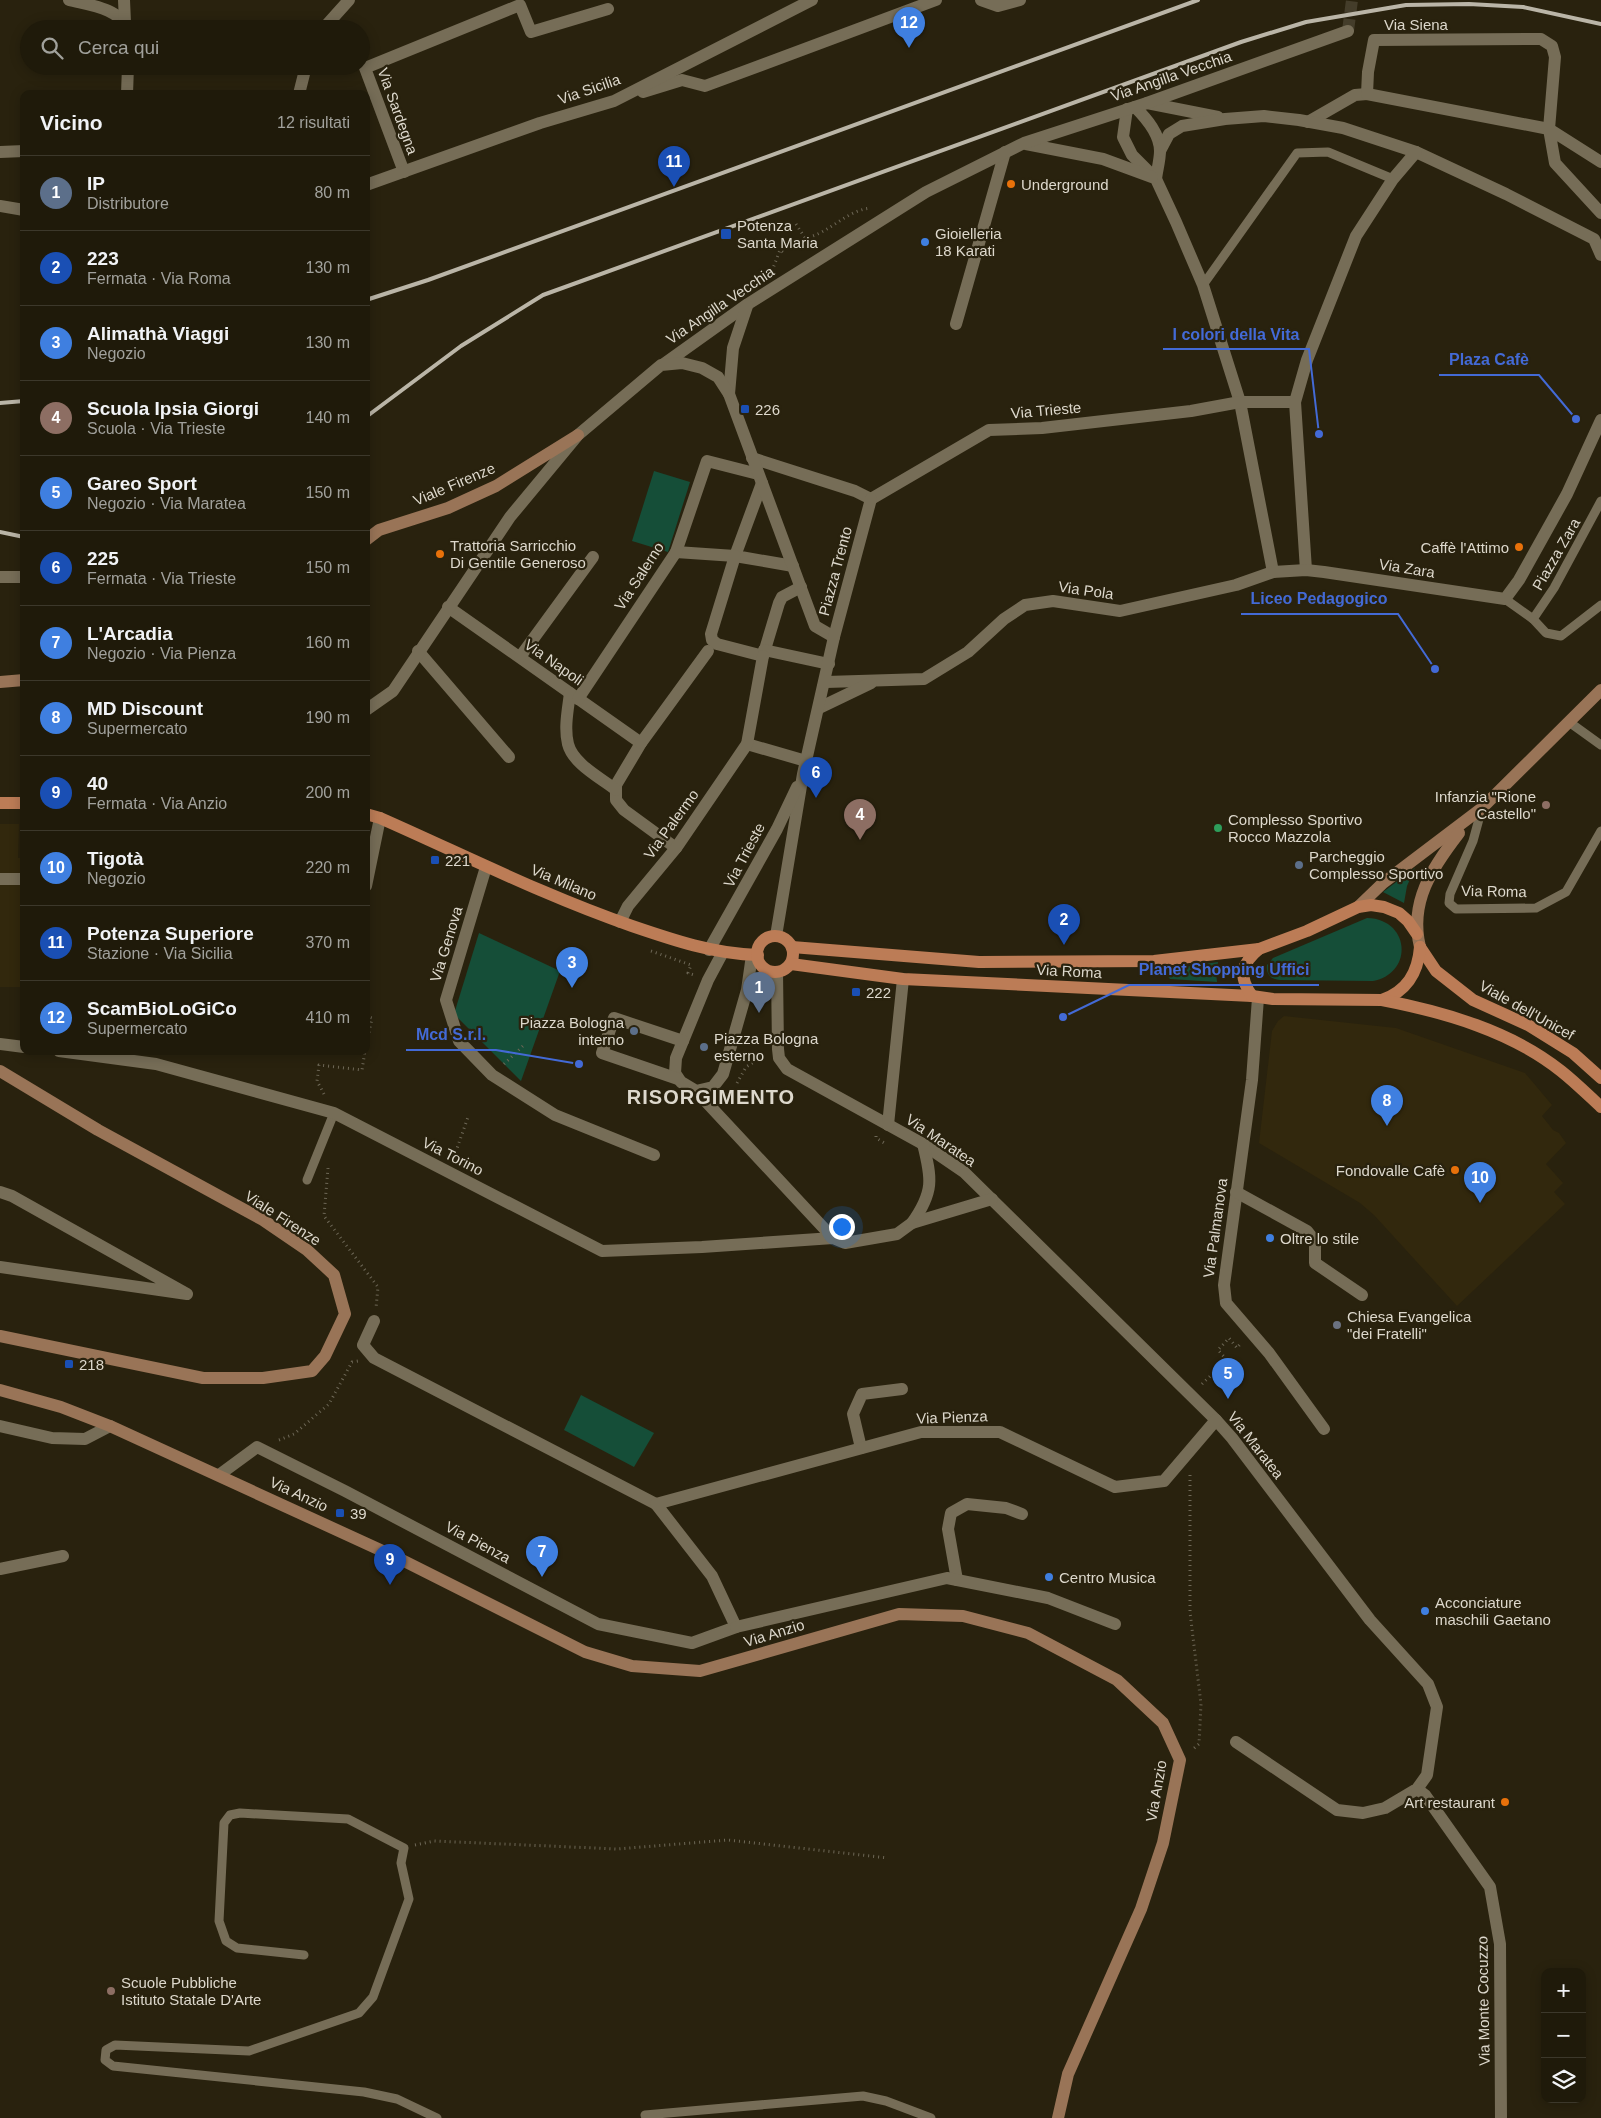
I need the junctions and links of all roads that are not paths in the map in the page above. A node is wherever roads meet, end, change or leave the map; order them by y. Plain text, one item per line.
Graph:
1 (70, 0) edge
2 (124, 0) edge
3 (349, 0) edge
4 (812, 0) edge
5 (936, 0) edge
6 (981, 0) edge
7 (1020, 0) edge
8 (608, 9) dead end
9 (120, 20) edge
10 (126, 20) edge
11 (331, 20) edge
12 (1348, 31) dead end
13 (370, 66) edge
14 (128, 75) edge
15 (304, 75) edge
16 (368, 75) edge
17 (127, 90) edge
18 (300, 90) edge
19 (1367, 94) junction
20 (614, 101) junction
21 (1137, 106) junction
22 (1225, 119) junction
23 (1308, 122) junction
24 (1549, 129) junction
25 (1024, 144) junction
26 (20, 151) edge
27 (1160, 151) junction
28 (0, 152) edge
29 (1005, 152) junction
30 (1416, 152) junction
31 (1601, 162) edge
32 (404, 172) junction
33 (1156, 179) junction
34 (1393, 179) junction
35 (370, 184) edge
36 (0, 206) edge
37 (20, 209) edge
38 (1601, 213) edge
39 (1601, 255) edge
40 (1203, 285) junction
41 (748, 304) junction
42 (956, 324) dead end
43 (662, 365) junction
44 (729, 394) junction
45 (1240, 402) junction
46 (1295, 402) junction
47 (1601, 419) edge
48 (578, 435) junction
49 (752, 458) junction
50 (760, 478) junction
51 (871, 499) junction
52 (1601, 501) edge
53 (373, 531) edge
54 (676, 552) junction
55 (735, 556) junction
56 (593, 557) dead end
57 (793, 566) junction
58 (1306, 570) junction
59 (1273, 572) junction
60 (0, 577) edge
61 (20, 577) edge
62 (801, 587) junction
63 (1505, 599) junction
64 (1601, 605) edge
65 (448, 607) junction
66 (1533, 619) junction
67 (834, 637) junction
68 (418, 651) junction
69 (708, 651) dead end
70 (763, 653) junction
71 (520, 657) junction
72 (828, 664) junction
73 (20, 680) edge
74 (876, 681) junction
75 (0, 682) edge
76 (826, 682) junction
77 (1601, 690) edge
78 (574, 696) junction
79 (370, 707) edge
80 (819, 708) junction
81 (1569, 722) junction
82 (641, 743) junction
83 (747, 744) junction
84 (1601, 745) edge
85 (509, 757) dead end
86 (806, 761) junction
87 (803, 774) junction
88 (616, 790) junction
89 (0, 803) edge
90 (20, 803) edge
91 (1482, 808) junction
92 (370, 815) edge
93 (380, 818) junction
94 (1468, 821) junction
95 (1601, 831) edge
96 (676, 848) junction
97 (370, 866) edge
98 (486, 867) junction
99 (0, 879) edge
100 (20, 879) edge
101 (1358, 906) junction
102 (620, 922) junction
103 (1417, 934) junction
104 (776, 936) junction
105 (792, 947) junction
106 (1420, 947) junction
107 (1259, 949) junction
108 (709, 950) junction
109 (723, 952) junction
110 (755, 955) junction
111 (791, 964) junction
112 (777, 972) junction
113 (903, 980) junction
114 (1255, 997) junction
115 (1382, 1000) junction
116 (683, 1041) junction
117 (0, 1044) edge
118 (20, 1046) edge
119 (89, 1055) edge
120 (0, 1071) edge
121 (1601, 1078) edge
122 (678, 1079) junction
123 (696, 1091) junction
124 (1601, 1107) edge
125 (334, 1113) junction
126 (885, 1123) junction
127 (922, 1144) junction
128 (654, 1155) dead end
129 (308, 1180) dead end
130 (0, 1192) edge
131 (1236, 1192) junction
132 (992, 1199) junction
133 (912, 1223) junction
134 (833, 1238) junction
135 (0, 1267) edge
136 (1362, 1295) dead end
137 (374, 1321) road end
138 (0, 1336) edge
139 (902, 1389) dead end
140 (0, 1390) edge
141 (1216, 1420) junction
142 (0, 1426) edge
143 (110, 1426) junction
144 (1324, 1429) dead end
145 (862, 1448) junction
146 (219, 1475) junction
147 (656, 1504) junction
148 (1022, 1514) dead end
149 (63, 1556) dead end
150 (0, 1569) edge
151 (957, 1580) junction
152 (1115, 1624) dead end
153 (736, 1627) junction
154 (1236, 1742) dead end
155 (1417, 1789) junction
156 (304, 1954) dead end
157 (437, 2118) edge
158 (646, 2118) edge
159 (931, 2118) edge
160 (1058, 2118) edge
161 (1501, 2118) edge

1 - 9 street
2 - 10 street
3 - 11 street
4 - 20 street, Via Sicilia
5 - 20 street
6 - 7 street
8 - 13 street, Via Sardegna
12 - 21 street, Via Angilla Vecchia
14 - 17 street
15 - 18 street
16 - 32 street, Via Sardegna
19 - 23 street
19 - 24 street
19 - 24 street, Via Siena
20 - 32 street, Via Sicilia
21 - 22 street
21 - 25 street, Via Angilla Vecchia
21 - 27 street
21 - 33 street
22 - 23 street
22 - 27 street
23 - 30 street
24 - 31 street
24 - 38 street
25 - 29 street, Via Angilla Vecchia
25 - 33 street
26 - 28 street
27 - 33 street
29 - 41 street, Via Angilla Vecchia
29 - 42 street
30 - 34 street
30 - 39 street
32 - 35 street, Via Sicilia
33 - 40 street
34 - 40 lane
34 - 46 street
36 - 37 street
40 - 45 street
41 - 43 street, Via Angilla Vecchia
41 - 44 street
43 - 44 street
43 - 48 street, Via Angilla Vecchia
44 - 49 street
45 - 46 street, Via Trieste
45 - 51 street, Via Trieste
45 - 59 street
46 - 58 street
47 - 63 street
48 - 53 street, Viale Firenze
48 - 65 street, Via Angilla Vecchia
49 - 50 street, Piazza Trento
49 - 51 street
50 - 54 street, Via Salerno
50 - 55 street
50 - 57 street, Piazza Trento
51 - 67 street, Piazza Trento
52 - 66 lane, Piazza Zara
54 - 55 street
54 - 78 street, Via Salerno
55 - 57 street
55 - 70 street
56 - 71 street
57 - 62 street, Piazza Trento
58 - 59 street, Via Zara
58 - 63 street, Via Zara
59 - 74 street, Via Pola
60 - 61 street
62 - 67 street, Piazza Trento
62 - 70 street, Via Palermo
63 - 66 lane
64 - 66 lane
65 - 68 street, Via Angilla Vecchia
65 - 71 street, Via Napoli
67 - 72 street, Via Trieste
68 - 79 street, Via Angilla Vecchia
68 - 85 street
69 - 82 street
70 - 72 street
70 - 83 street, Via Palermo
71 - 78 street, Via Napoli
72 - 76 street, Via Trieste
73 - 75 street
74 - 76 street, Via Pola
74 - 80 street
76 - 80 street, Via Trieste
77 - 81 street, Via Roma
78 - 82 street, Via Napoli
78 - 88 street, Via Salerno
80 - 86 street, Via Trieste
81 - 84 lane
81 - 91 street, Via Roma
82 - 88 street
83 - 86 street
83 - 96 street, Via Palermo
86 - 87 street, Via Trieste
87 - 104 street, Via Trieste
87 - 108 street, Via Trieste
88 - 96 street
89 - 90 main road
91 - 94 street, Via Roma
91 - 95 lane, Via Roma
92 - 93 main road, Via Milano
93 - 97 street
93 - 98 main road, Via Milano
94 - 101 street, Via Roma
94 - 103 street, Via Roma
96 - 102 street, Via Palermo
98 - 102 main road, Via Milano
98 - 128 street, Via Genova
99 - 100 street
101 - 103 main road, Via Roma
101 - 107 main road, Via Roma
102 - 108 main road, Via Milano
103 - 106 street, Via Roma
104 - 105 main road
104 - 110 main road
105 - 107 main road, Via Roma
105 - 111 main road
106 - 115 main road, Via Roma
106 - 121 main road, Viale dell'Unicef
107 - 114 main road
108 - 109 main road, Via Milano
109 - 110 main road, Via Milano
109 - 116 street
110 - 112 main road
110 - 123 street
111 - 112 main road
111 - 113 main road, Via Roma
112 - 126 street, Via Maratea
113 - 114 main road, Via Roma
113 - 126 street
114 - 115 main road, Via Roma
114 - 131 street, Via Palmanova
115 - 124 main road
116 - 122 street
116 - 122 street
117 - 118 street
119 - 125 street, Via Torino
120 - 138 street, Viale Firenze
122 - 123 street
123 - 134 street
125 - 129 lane
125 - 134 street, Via Torino
126 - 127 street, Via Maratea
127 - 132 street, Via Maratea
127 - 133 street
130 - 135 street
131 - 136 street
131 - 144 street, Via Palmanova
132 - 133 street, Via Torino
132 - 141 street, Via Maratea
133 - 134 street, Via Torino
137 - 147 street
139 - 145 street
140 - 143 street, Via Anzio
141 - 145 street, Via Pienza
141 - 155 street, Via Maratea
142 - 143 street
143 - 146 street, Via Anzio
145 - 147 street, Via Pienza
146 - 153 street, Via Pienza
146 - 160 street, Via Anzio
147 - 153 street
148 - 151 street
149 - 150 street
151 - 152 street, Via Pienza
151 - 153 street, Via Pienza
154 - 155 street
155 - 161 street, Via Monte Cocuzzo
156 - 157 lane
158 - 159 lane

